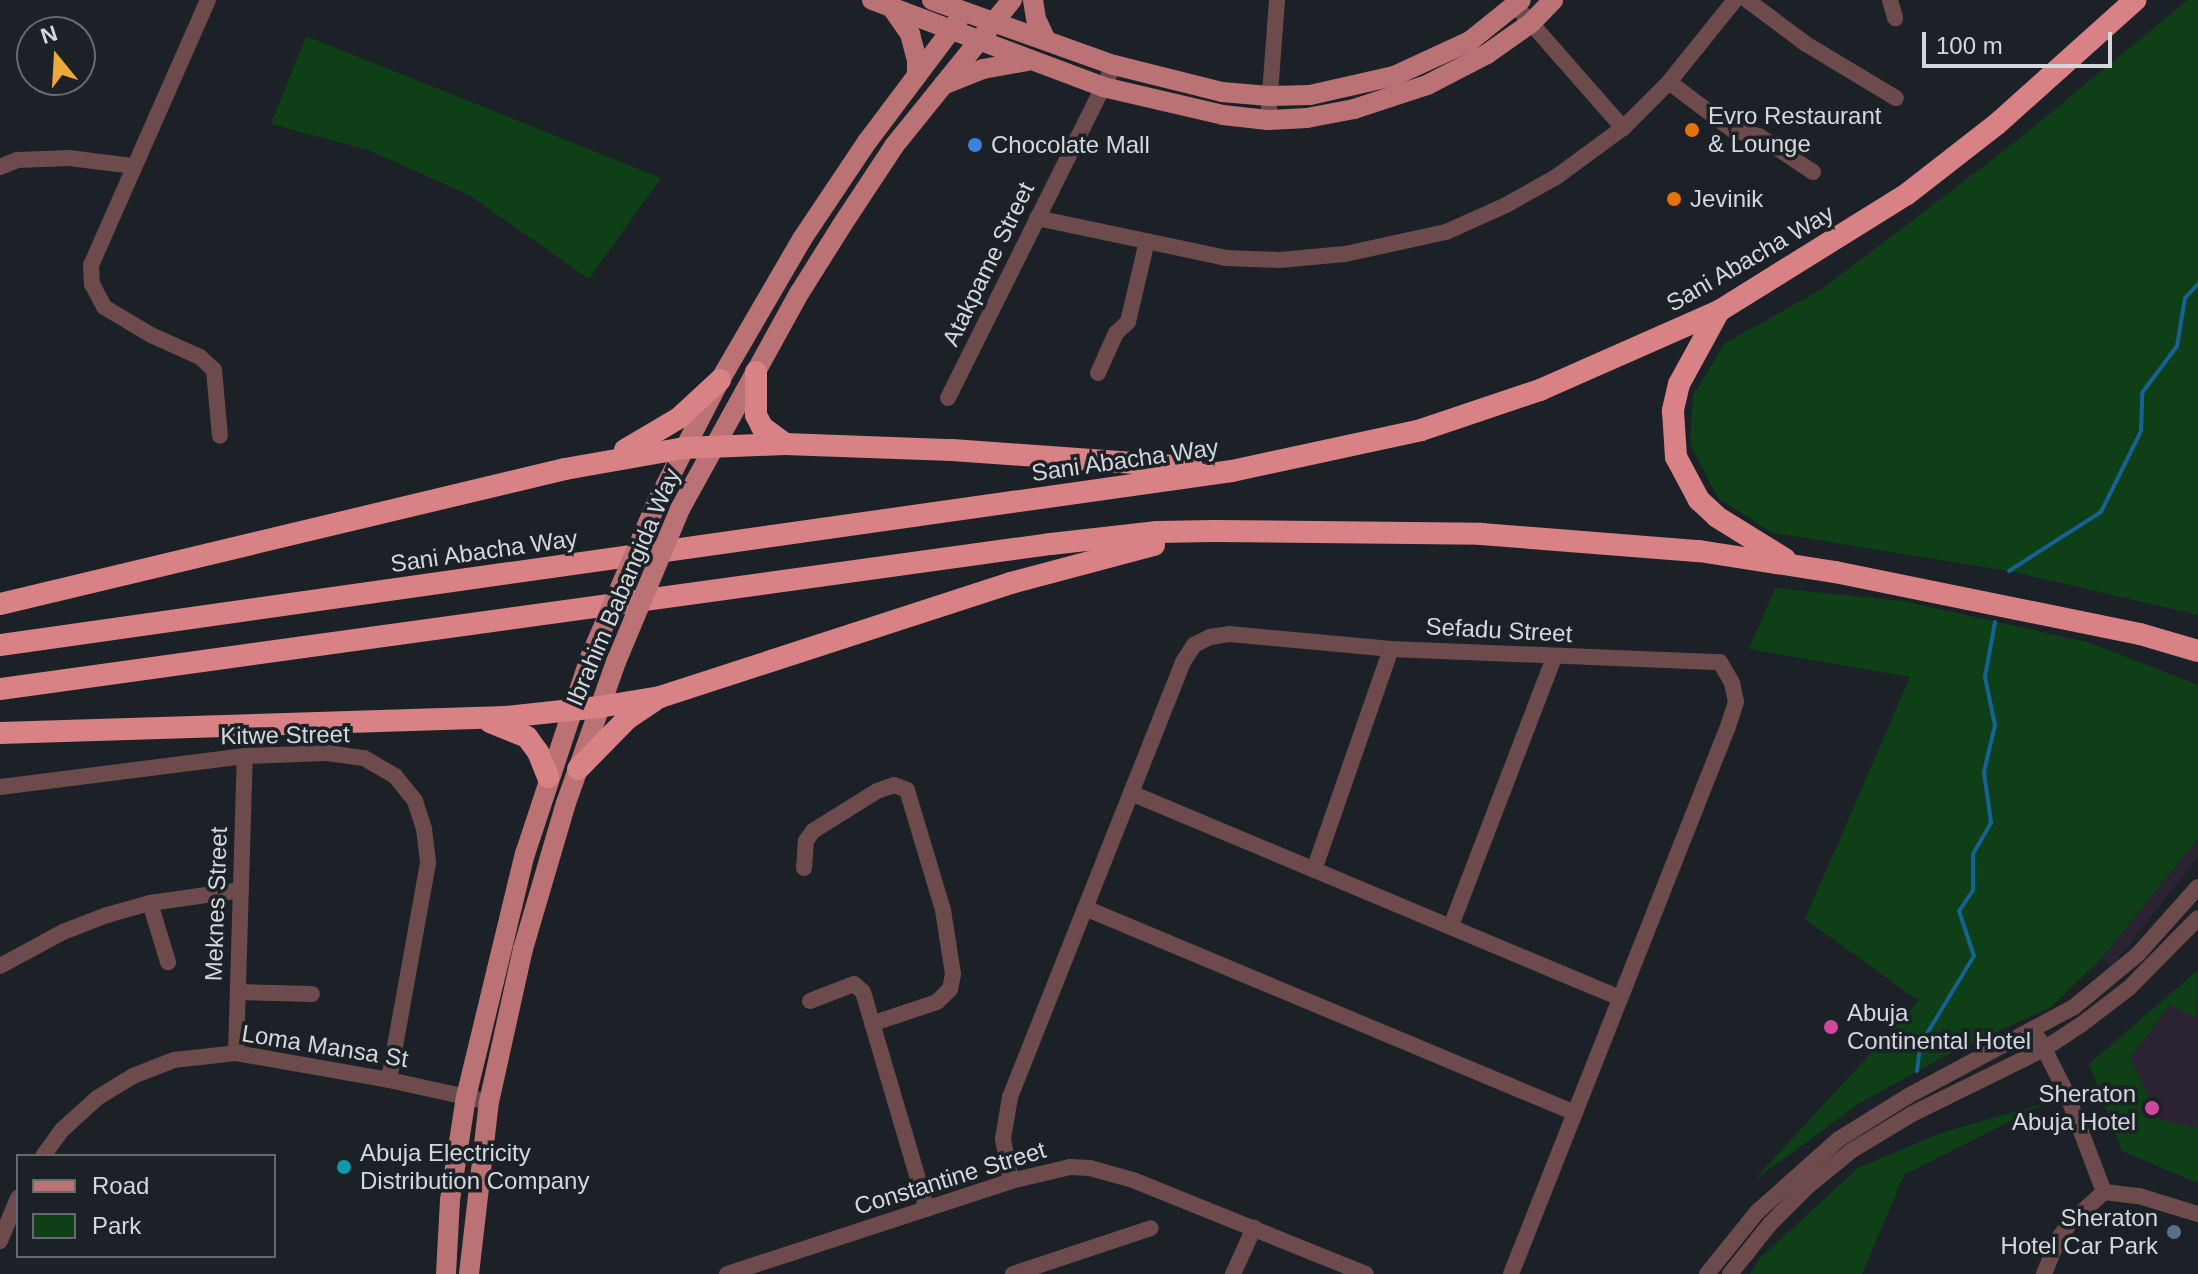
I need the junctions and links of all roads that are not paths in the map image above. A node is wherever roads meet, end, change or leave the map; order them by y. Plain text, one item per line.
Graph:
1 (208, 0) edge
2 (872, 0) edge
3 (932, 0) edge
4 (1012, 0) edge
5 (1033, 0) edge
6 (1277, 0) edge
7 (1553, 0) edge
8 (1735, 0) edge
9 (1747, 0) edge
10 (1890, 0) edge
11 (2135, 0) edge
12 (1518, 3) edge
13 (972, 5) edge
14 (892, 8) junction
15 (1895, 18) dead end
16 (993, 21) junction
17 (1531, 23) junction
18 (951, 30) junction
19 (1046, 40) junction
20 (976, 41) junction
21 (1031, 61) junction
22 (1114, 65) junction
23 (917, 75) junction
24 (1669, 82) junction
25 (940, 87) junction
26 (1103, 87) junction
27 (1269, 96) junction
28 (1896, 98) dead end
29 (1268, 120) junction
30 (1623, 128) junction
31 (133, 166) junction
32 (0, 167) edge
33 (1813, 172) dead end
34 (1037, 218) junction
35 (1147, 241) junction
36 (1719, 311) junction
37 (756, 372) junction
38 (1098, 373) dead end
39 (720, 380) junction
40 (948, 398) dead end
41 (220, 436) dead end
42 (785, 444) junction
43 (712, 447) junction
44 (684, 448) junction
45 (592, 464) junction
46 (1232, 471) junction
47 (1214, 531) junction
48 (1797, 566) junction
49 (0, 604) edge
50 (0, 645) edge
51 (1391, 649) junction
52 (2196, 651) edge
53 (1554, 657) junction
54 (0, 689) edge
55 (660, 697) junction
56 (599, 707) junction
57 (570, 712) junction
58 (477, 717) junction
59 (0, 733) edge
60 (245, 756) junction
61 (578, 769) junction
62 (548, 777) junction
63 (0, 787) edge
64 (1131, 793) junction
65 (804, 868) dead end
66 (1314, 870) junction
67 (2198, 887) edge
68 (241, 890) junction
69 (150, 903) junction
70 (1085, 908) junction
71 (2198, 918) edge
72 (1451, 926) junction
73 (168, 962) dead end
74 (0, 966) edge
75 (238, 992) junction
76 (312, 994) dead end
77 (1620, 998) junction
78 (810, 1001) dead end
79 (874, 1023) junction
80 (2034, 1031) junction
81 (2044, 1049) junction
82 (236, 1053) junction
83 (389, 1080) junction
84 (466, 1097) junction
85 (489, 1102) junction
86 (1575, 1113) junction
87 (44, 1154) edge
88 (1011, 1181) junction
89 (2104, 1192) junction
90 (16, 1203) edge
91 (927, 1209) junction
92 (2198, 1214) edge
93 (1151, 1228) dead end
94 (1254, 1228) junction
95 (0, 1241) edge
96 (446, 1274) edge
97 (469, 1274) edge
98 (727, 1274) edge
99 (1013, 1274) edge
100 (1233, 1274) edge
101 (1366, 1274) edge
102 (1511, 1274) edge
103 (1707, 1274) edge
104 (1730, 1274) edge
105 (2044, 1274) edge

1 - 31 street
2 - 14 main road
3 - 13 main road
4 - 16 main road, Ibrahim Babangida Way
5 - 19 main road
6 - 27 street
7 - 17 main road
8 - 24 street
9 - 28 street
10 - 15 street
11 - 36 highway, Sani Abacha Way
12 - 17 street
12 - 27 main road
13 - 16 main road
13 - 18 main road, Ibrahim Babangida Way
14 - 18 main road
14 - 23 main road
16 - 19 main road
16 - 20 main road, Ibrahim Babangida Way
17 - 29 main road
17 - 30 street
18 - 20 main road
18 - 23 main road, Ibrahim Babangida Way
19 - 22 main road
20 - 21 main road
20 - 25 main road, Ibrahim Babangida Way
21 - 25 main road
21 - 26 main road
22 - 26 street, Atakpame Street
22 - 27 main road
23 - 39 main road, Ibrahim Babangida Way
24 - 30 street
24 - 33 street
25 - 37 main road, Ibrahim Babangida Way
26 - 29 main road
26 - 34 street, Atakpame Street
27 - 29 street
30 - 35 street
31 - 32 street
31 - 41 street
34 - 35 street
34 - 40 street, Atakpame Street
35 - 38 street
36 - 46 highway, Sani Abacha Way
36 - 48 highway
37 - 42 highway
37 - 43 main road, Ibrahim Babangida Way
39 - 44 main road, Ibrahim Babangida Way
39 - 45 highway
42 - 43 highway
42 - 46 highway
43 - 44 highway
43 - 56 main road, Ibrahim Babangida Way, bridge
44 - 45 highway
44 - 57 main road, Ibrahim Babangida Way, bridge
45 - 49 highway
46 - 50 highway, Sani Abacha Way
47 - 48 highway
47 - 54 highway
47 - 55 highway
48 - 52 highway
51 - 53 street, Sefadu Street
51 - 64 street, Sefadu Street
51 - 66 street
53 - 72 street
53 - 77 street, Sefadu Street
55 - 56 highway
55 - 61 highway
56 - 57 highway
56 - 61 main road, Ibrahim Babangida Way
57 - 58 highway
57 - 62 main road, Ibrahim Babangida Way
58 - 59 highway
58 - 62 highway
60 - 63 street, Kitwe Street
60 - 68 street, Meknes Street
60 - 83 street, Kitwe Street
61 - 85 main road, Ibrahim Babangida Way
62 - 84 main road, Ibrahim Babangida Way
64 - 66 street
64 - 70 street, Sefadu Street
65 - 79 street
66 - 72 street
67 - 80 street
68 - 69 street
68 - 75 street, Meknes Street
69 - 73 street
69 - 74 street
70 - 86 street
70 - 88 street, Sefadu Street
71 - 81 street
72 - 77 street
75 - 76 street
75 - 82 street, Meknes Street
77 - 86 street, Sefadu Street
78 - 79 street
79 - 91 street
80 - 81 street
80 - 103 street
81 - 89 street
81 - 104 street
82 - 83 street, Loma Mansa St
82 - 87 street, Loma Mansa St
83 - 84 street, Loma Mansa St
84 - 85 street, Loma Mansa St
84 - 96 main road, Ibrahim Babangida Way
85 - 97 main road, Ibrahim Babangida Way
86 - 102 street, Sefadu Street
88 - 91 street, Constantine Street
88 - 94 street, Constantine Street
89 - 92 street
89 - 105 street
90 - 95 street
91 - 98 street, Constantine Street
93 - 99 street
94 - 100 street
94 - 101 street, Constantine Street

